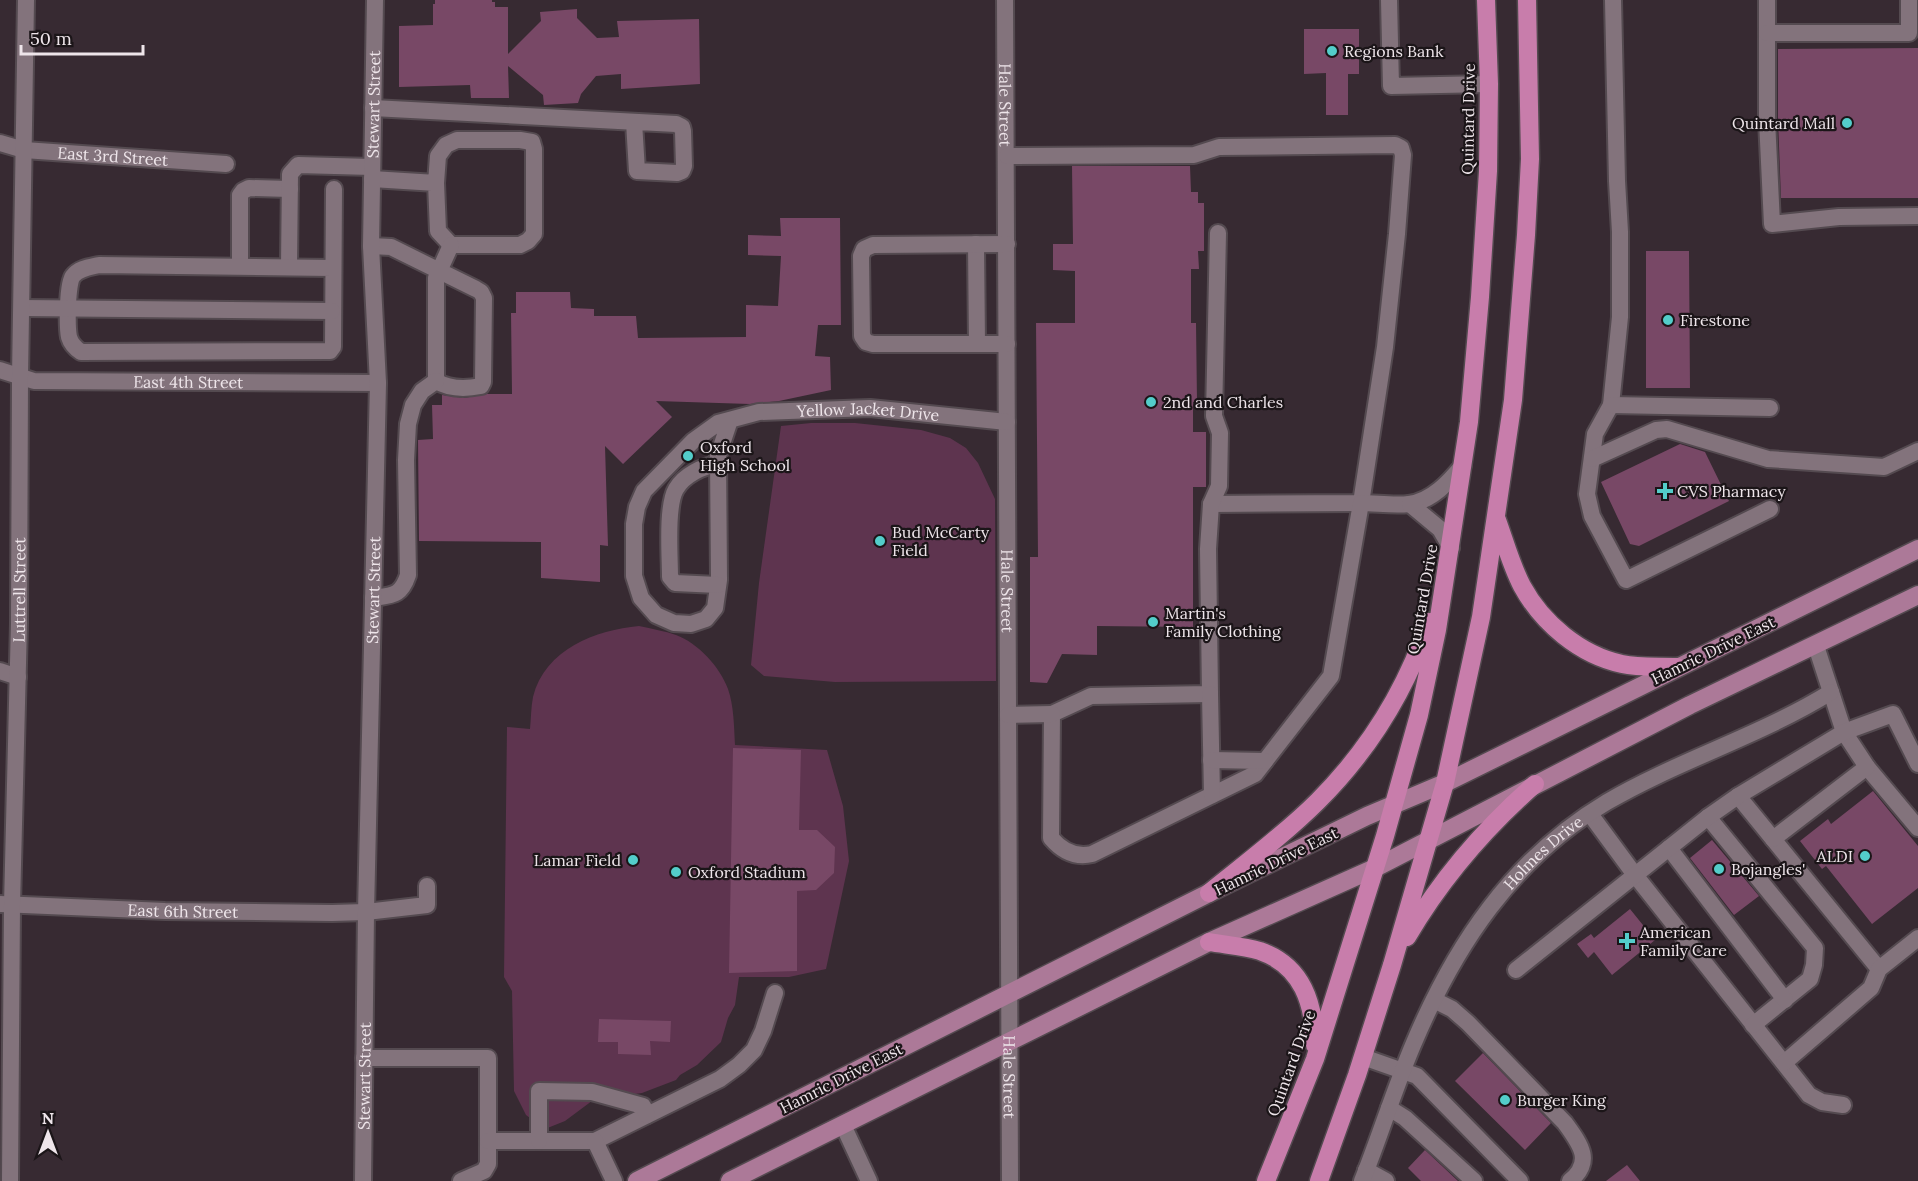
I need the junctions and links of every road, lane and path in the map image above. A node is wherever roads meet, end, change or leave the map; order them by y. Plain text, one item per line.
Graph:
1 (26, 0) edge
2 (375, 0) edge
3 (1005, 0) edge
4 (1389, 0) edge
5 (1486, 0) edge
6 (1527, 0) edge
7 (1613, 0) edge
8 (1767, 0) edge
9 (1909, 0) edge
10 (1767, 33) junction
11 (1489, 84) junction
12 (373, 108) junction
13 (634, 122) dead end
14 (0, 142) edge
15 (24, 150) junction
16 (1007, 156) junction
17 (226, 164) dead end
18 (372, 173) junction
19 (436, 183) junction
20 (290, 189) junction
21 (334, 189) dead end
22 (1918, 216) edge
23 (1218, 233) dead end
24 (976, 244) junction
25 (1007, 244) junction
26 (452, 245) junction
27 (371, 246) junction
28 (240, 266) junction
29 (289, 267) junction
30 (332, 268) junction
31 (440, 271) junction
32 (22, 308) junction
33 (69, 309) junction
34 (332, 311) junction
35 (977, 344) junction
36 (1007, 344) junction
37 (0, 370) edge
38 (20, 377) junction
39 (436, 381) junction
40 (378, 383) junction
41 (1611, 405) junction
42 (1770, 408) dead end
43 (730, 420) junction
44 (1007, 422) junction
45 (1918, 451) edge
46 (1592, 459) junction
47 (718, 464) junction
48 (1463, 465) junction
49 (1361, 503) junction
50 (1211, 504) junction
51 (1410, 504) junction
52 (1770, 509) dead end
53 (1496, 519) junction
54 (1918, 549) edge
55 (1450, 550) junction
56 (718, 585) junction
57 (1918, 595) edge
58 (373, 598) junction
59 (1816, 646) junction
60 (1677, 668) junction
61 (0, 671) edge
62 (18, 677) junction
63 (1831, 693) junction
64 (1210, 694) junction
65 (1052, 714) junction
66 (1008, 715) junction
67 (1844, 732) junction
68 (1211, 760) junction
69 (1265, 761) junction
70 (1918, 764) edge
71 (1867, 767) junction
72 (1445, 783) junction
73 (1535, 784) junction
74 (1212, 795) junction
75 (1738, 796) junction
76 (1395, 805) junction
77 (1590, 814) junction
78 (1708, 817) junction
79 (1918, 828) edge
80 (1429, 838) junction
81 (1773, 839) junction
82 (1670, 848) junction
83 (1375, 867) junction
84 (1635, 875) junction
85 (427, 886) dead end
86 (1209, 893) junction
87 (6, 904) edge
88 (366, 912) junction
89 (1918, 938) edge
90 (1209, 942) junction
91 (1392, 965) junction
92 (1879, 969) junction
93 (1516, 970) dead end
94 (775, 993) dead end
95 (1008, 994) junction
96 (1434, 999) junction
97 (1785, 1000) junction
98 (1753, 1024) junction
99 (1008, 1041) junction
100 (1363, 1057) junction
101 (364, 1058) junction
102 (1315, 1059) junction
103 (1784, 1064) junction
104 (1403, 1071) junction
105 (1843, 1105) dead end
106 (1389, 1108) junction
107 (647, 1114) junction
108 (843, 1125) junction
109 (488, 1141) junction
110 (539, 1141) junction
111 (595, 1141) junction
112 (7, 1174) edge
113 (1364, 1175) edge
114 (363, 1181) edge
115 (461, 1181) edge
116 (614, 1181) edge
117 (637, 1181) edge
118 (730, 1181) edge
119 (869, 1181) edge
120 (1010, 1181) edge
121 (1266, 1181) edge
122 (1319, 1181) edge
123 (1386, 1181) edge
124 (1474, 1181) edge
125 (1520, 1181) edge
126 (1570, 1181) edge

1 - 15 street, Luttrell Street
2 - 12 street, Stewart Street
3 - 16 street, Hale Street
4 - 11 street
5 - 11 highway, Quintard Drive
6 - 53 highway
7 - 41 street
8 - 10 street
9 - 10 street
10 - 22 street
11 - 48 highway, Quintard Drive
12 - 13 street
12 - 18 street, Stewart Street
14 - 15 street, East 3rd Street
15 - 17 street, East 3rd Street
15 - 32 street, Luttrell Street
16 - 25 street, Hale Street
16 - 49 street
18 - 19 street
18 - 20 street
18 - 27 street, Stewart Street
19 - 26 street
19 - 26 street
20 - 28 street
20 - 29 street
21 - 30 street
23 - 50 street
24 - 25 street
24 - 35 street
24 - 35 street
25 - 36 street, Hale Street
26 - 31 street
27 - 31 street
27 - 40 street, Stewart Street
28 - 29 street
28 - 33 street
29 - 30 street
30 - 34 street
31 - 39 street
31 - 39 street
32 - 33 street
32 - 38 street, Luttrell Street
33 - 34 street
33 - 34 street
35 - 36 street
36 - 44 street, Hale Street
37 - 38 street, East 4th Street
38 - 40 street, East 4th Street
38 - 62 street, Luttrell Street
39 - 58 street
40 - 58 street, Stewart Street
41 - 42 street
41 - 46 street
43 - 44 street, Yellow Jacket Drive
43 - 47 street, Yellow Jacket Drive
43 - 56 street, Yellow Jacket Drive
44 - 66 street, Hale Street
45 - 46 street
46 - 52 street
47 - 56 street, Yellow Jacket Drive
47 - 56 street
48 - 51 street
48 - 55 highway, Quintard Drive
49 - 50 street
49 - 51 street
49 - 69 street
50 - 64 street
51 - 55 street
53 - 60 highway
53 - 72 highway
54 - 60 main road, Hamric Drive East
55 - 76 highway, Quintard Drive
55 - 86 highway
57 - 59 main road
58 - 88 street, Stewart Street
59 - 63 street
59 - 73 main road
60 - 72 main road, Hamric Drive East
61 - 62 street
62 - 87 street, Luttrell Street
63 - 67 street
63 - 77 street, Holmes Drive
64 - 65 street
64 - 68 street
65 - 66 street
65 - 74 street
66 - 95 street, Hale Street
67 - 70 street
67 - 71 street
67 - 75 street
68 - 69 street
68 - 74 street
69 - 74 street
71 - 79 street
71 - 81 street
72 - 76 main road, Hamric Drive East
72 - 80 highway
73 - 80 main road
73 - 91 highway
75 - 78 street
75 - 81 street
76 - 83 highway, Quintard Drive
76 - 86 main road, Hamric Drive East
77 - 84 street
77 - 96 street, Holmes Drive
78 - 82 street
78 - 97 street
80 - 83 main road
80 - 91 highway
81 - 92 street
82 - 84 street
82 - 97 street
83 - 90 main road
83 - 102 highway, Quintard Drive
84 - 93 street
84 - 98 street
85 - 88 street, East 6th Street
86 - 95 main road, Hamric Drive East
87 - 88 street, East 6th Street
87 - 112 street, Luttrell Street
88 - 101 street, Stewart Street
89 - 92 street
90 - 99 main road
90 - 102 highway
91 - 100 highway
92 - 103 street
94 - 107 street
95 - 99 street, Hale Street
95 - 117 main road, Hamric Drive East
96 - 104 street, Holmes Drive
96 - 126 street
97 - 98 street
98 - 103 street
99 - 108 main road
99 - 120 street, Hale Street
100 - 104 street
100 - 122 highway
101 - 109 street
101 - 114 street, Stewart Street
102 - 121 highway, Quintard Drive
103 - 105 street
104 - 106 street, Holmes Drive
104 - 125 street
106 - 113 street, Holmes Drive
106 - 124 street
107 - 110 street
107 - 111 street
108 - 118 main road
108 - 119 street
109 - 110 street
109 - 115 street
110 - 111 street
111 - 116 street
113 - 123 street

